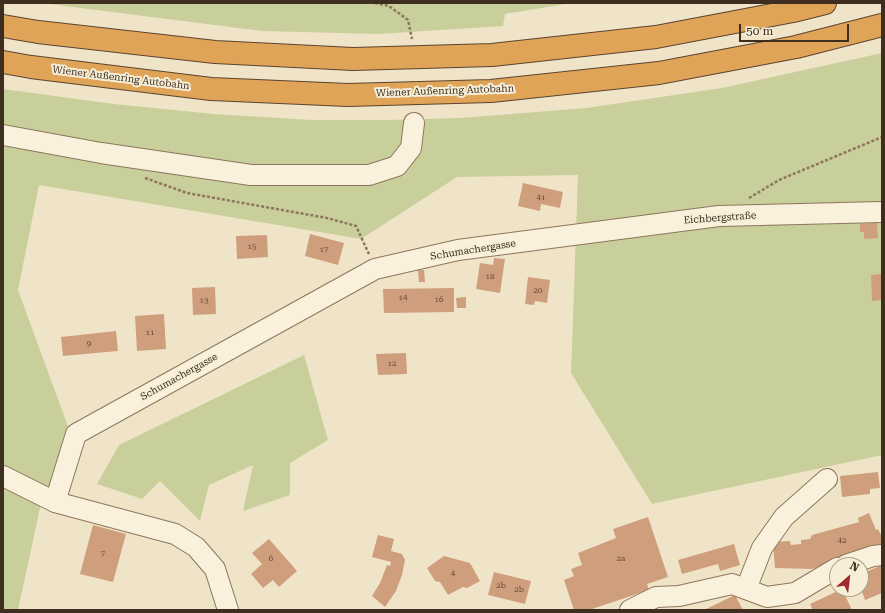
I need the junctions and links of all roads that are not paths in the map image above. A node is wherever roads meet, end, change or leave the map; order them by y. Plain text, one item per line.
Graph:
1 (825, 3) edge
2 (3, 26) edge
3 (882, 26) edge
4 (3, 62) edge
5 (414, 123) dead end
6 (3, 135) edge
7 (882, 212) edge
8 (559, 237) joint
9 (3, 476) edge
10 (827, 480) dead end
11 (55, 502) junction
12 (882, 555) edge
13 (869, 557) edge
14 (829, 573) edge
15 (746, 589) junction
16 (228, 610) edge
17 (630, 610) edge

1 - 2 highway
3 - 4 highway, Wiener Außenring Autobahn
5 - 6 street
7 - 8 street, Eichbergstraße
8 - 11 street, Schumachergasse
9 - 11 street
10 - 15 street
11 - 16 street
12 - 13 street
14 - 15 street
15 - 17 street

